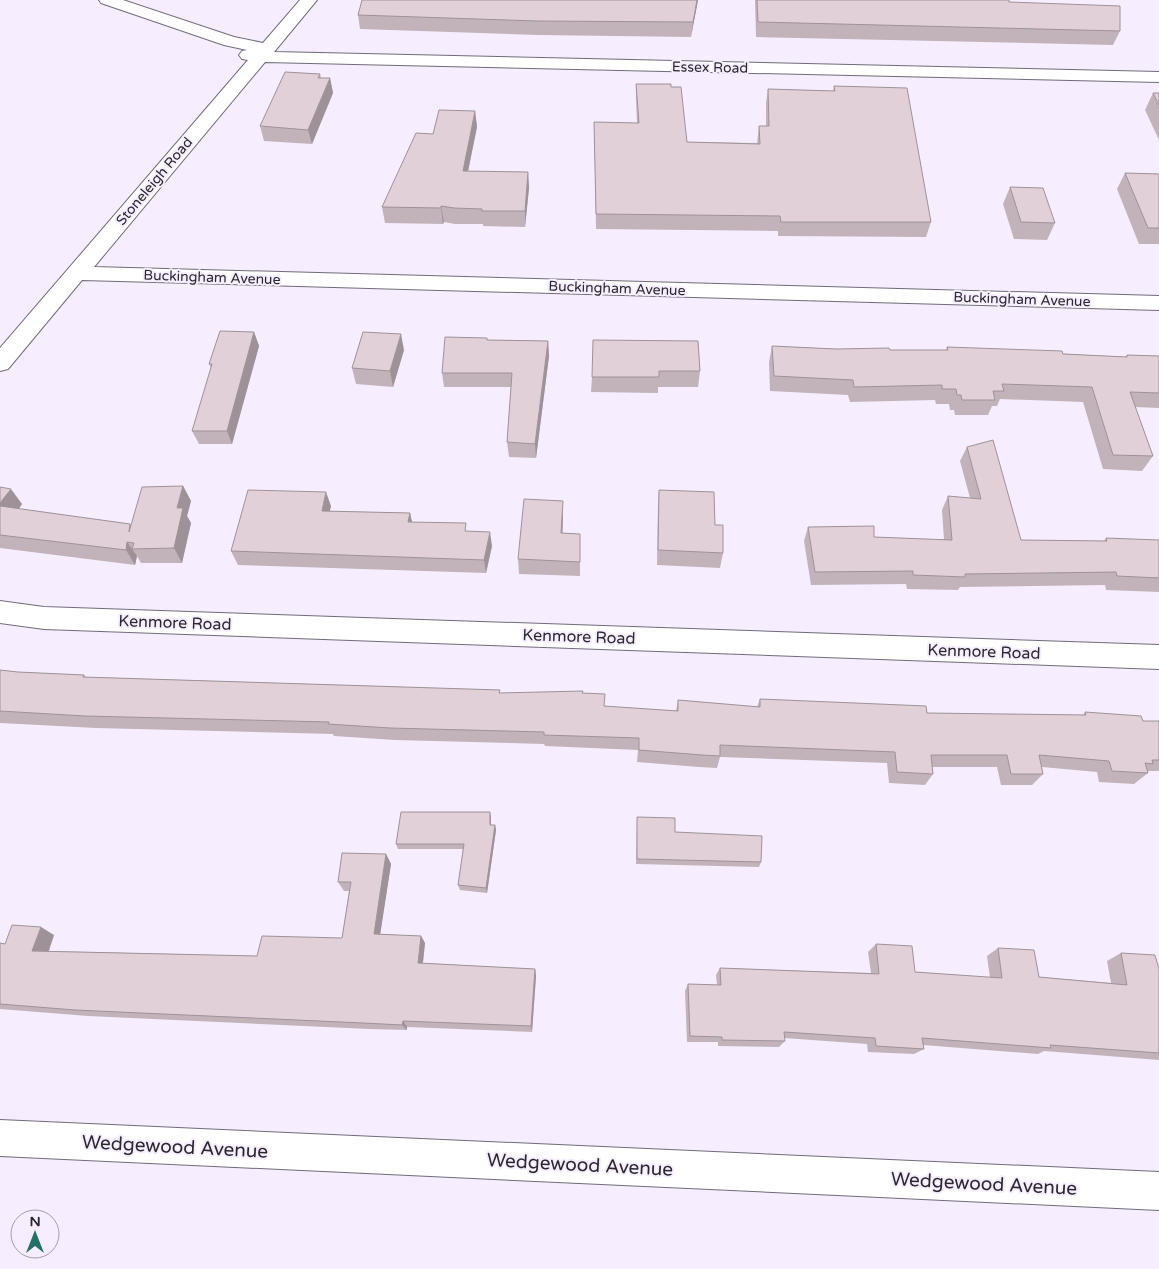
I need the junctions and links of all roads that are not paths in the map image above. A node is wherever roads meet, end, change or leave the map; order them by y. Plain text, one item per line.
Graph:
1 (107, 0) edge
2 (309, 0) edge
3 (258, 54) junction
4 (1159, 77) edge
5 (76, 274) junction
6 (1159, 303) edge
7 (0, 363) edge
8 (0, 612) edge
9 (1159, 657) edge
10 (0, 1138) edge
11 (1159, 1191) edge

1 - 3 street, Essex Road
2 - 3 street, Stoneleigh Road
3 - 4 street, Essex Road
3 - 5 street, Stoneleigh Road
5 - 6 street, Buckingham Avenue
5 - 7 street, Stoneleigh Road
8 - 9 street, Kenmore Road
10 - 11 street, Wedgewood Avenue

